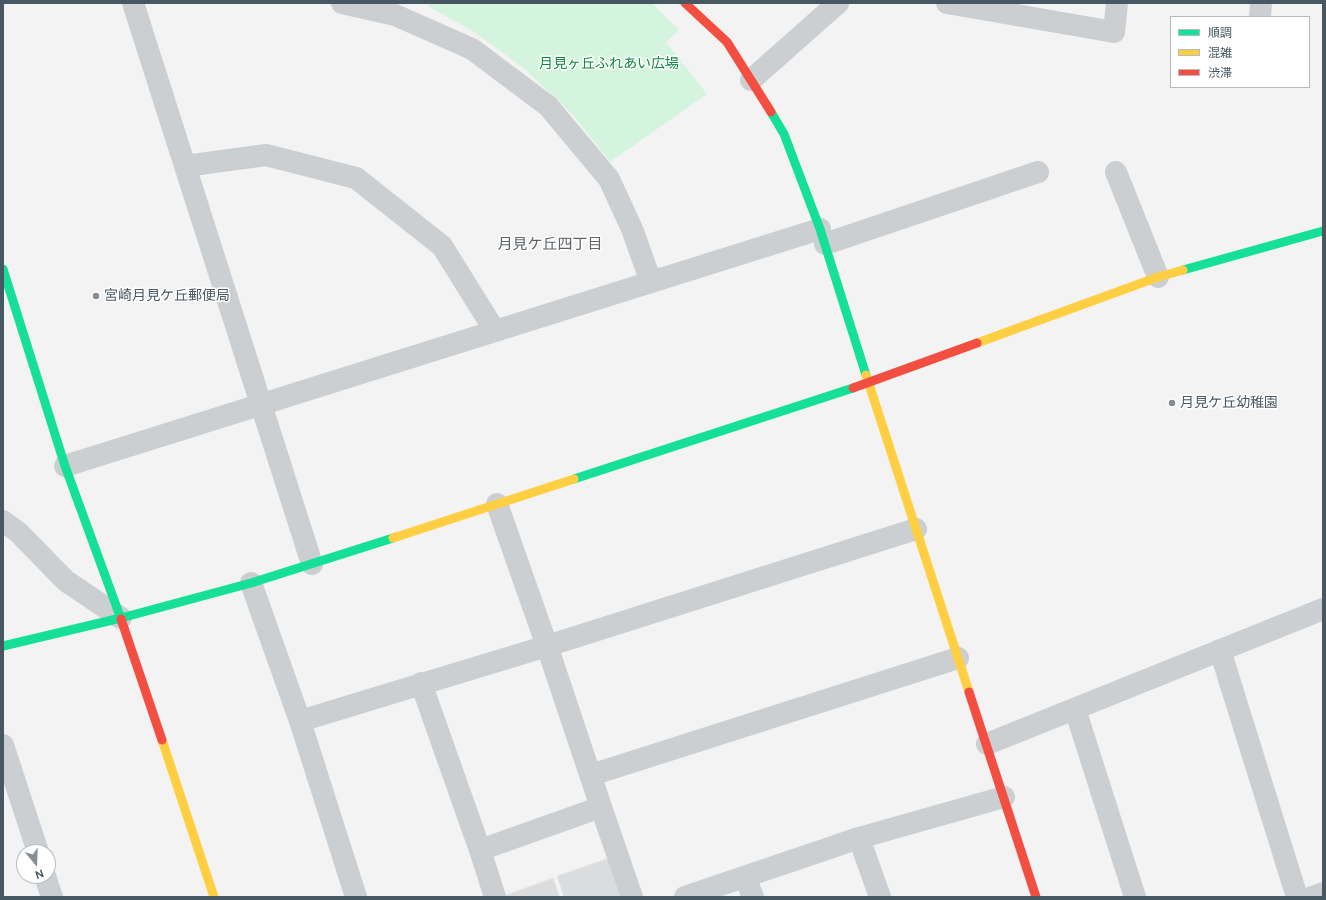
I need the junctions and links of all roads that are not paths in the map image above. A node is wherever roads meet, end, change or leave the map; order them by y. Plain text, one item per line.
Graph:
1 (133, 3) edge
2 (342, 3) edge
3 (685, 3) edge
4 (838, 3) edge
5 (946, 3) edge
6 (1117, 3) edge
7 (1261, 3) edge
8 (1260, 16) edge
9 (751, 80) junction
10 (185, 166) junction
11 (1038, 172) dead end
12 (1116, 172) dead end
13 (1323, 231) edge
14 (822, 236) junction
15 (3, 269) edge
16 (1158, 277) junction
17 (651, 282) junction
18 (495, 331) junction
19 (869, 383) junction
20 (261, 404) junction
21 (65, 466) junction
22 (497, 504) junction
23 (3, 521) edge
24 (916, 529) junction
25 (312, 564) junction
26 (251, 583) junction
27 (1323, 609) edge
28 (121, 618) junction
29 (3, 646) edge
30 (547, 646) junction
31 (1220, 650) junction
32 (958, 658) junction
33 (421, 683) junction
34 (1075, 709) junction
35 (300, 721) junction
36 (987, 744) junction
37 (3, 745) edge
38 (591, 775) junction
39 (1004, 797) junction
40 (600, 807) junction
41 (859, 838) junction
42 (35, 844) edge
43 (480, 850) junction
44 (745, 876) junction
45 (48, 884) edge
46 (1323, 893) edge
47 (52, 897) edge
48 (214, 897) edge
49 (356, 897) edge
50 (495, 897) edge
51 (632, 897) edge
52 (685, 897) edge
53 (752, 897) edge
54 (880, 897) edge
55 (1036, 897) edge
56 (1135, 897) edge
57 (1296, 897) edge
58 (1312, 897) edge

1 - 10 street
2 - 17 street
3 - 9 street
4 - 9 street
5 - 6 street
7 - 8 street
9 - 14 street
10 - 18 street
10 - 20 street
11 - 14 street
12 - 16 street
13 - 16 street
14 - 17 street
14 - 19 street
15 - 21 street
16 - 19 street
17 - 18 street
18 - 20 street
19 - 22 street
19 - 24 street
20 - 21 street
20 - 25 street
21 - 28 street
22 - 25 street
22 - 30 street
23 - 28 street
24 - 30 street
24 - 32 street
25 - 26 street
26 - 28 street
26 - 35 street
27 - 31 street
28 - 29 street
28 - 48 street
30 - 33 street
30 - 38 street
31 - 34 street
31 - 57 street
32 - 36 street
32 - 38 street
33 - 35 street
33 - 43 street
34 - 36 street
34 - 56 street
35 - 49 street
36 - 39 street
37 - 42 street
38 - 40 street
39 - 41 street
39 - 55 street
40 - 43 street
40 - 51 street
41 - 44 street
41 - 54 street
43 - 50 street
44 - 52 street
44 - 53 street
45 - 47 street
46 - 58 street

